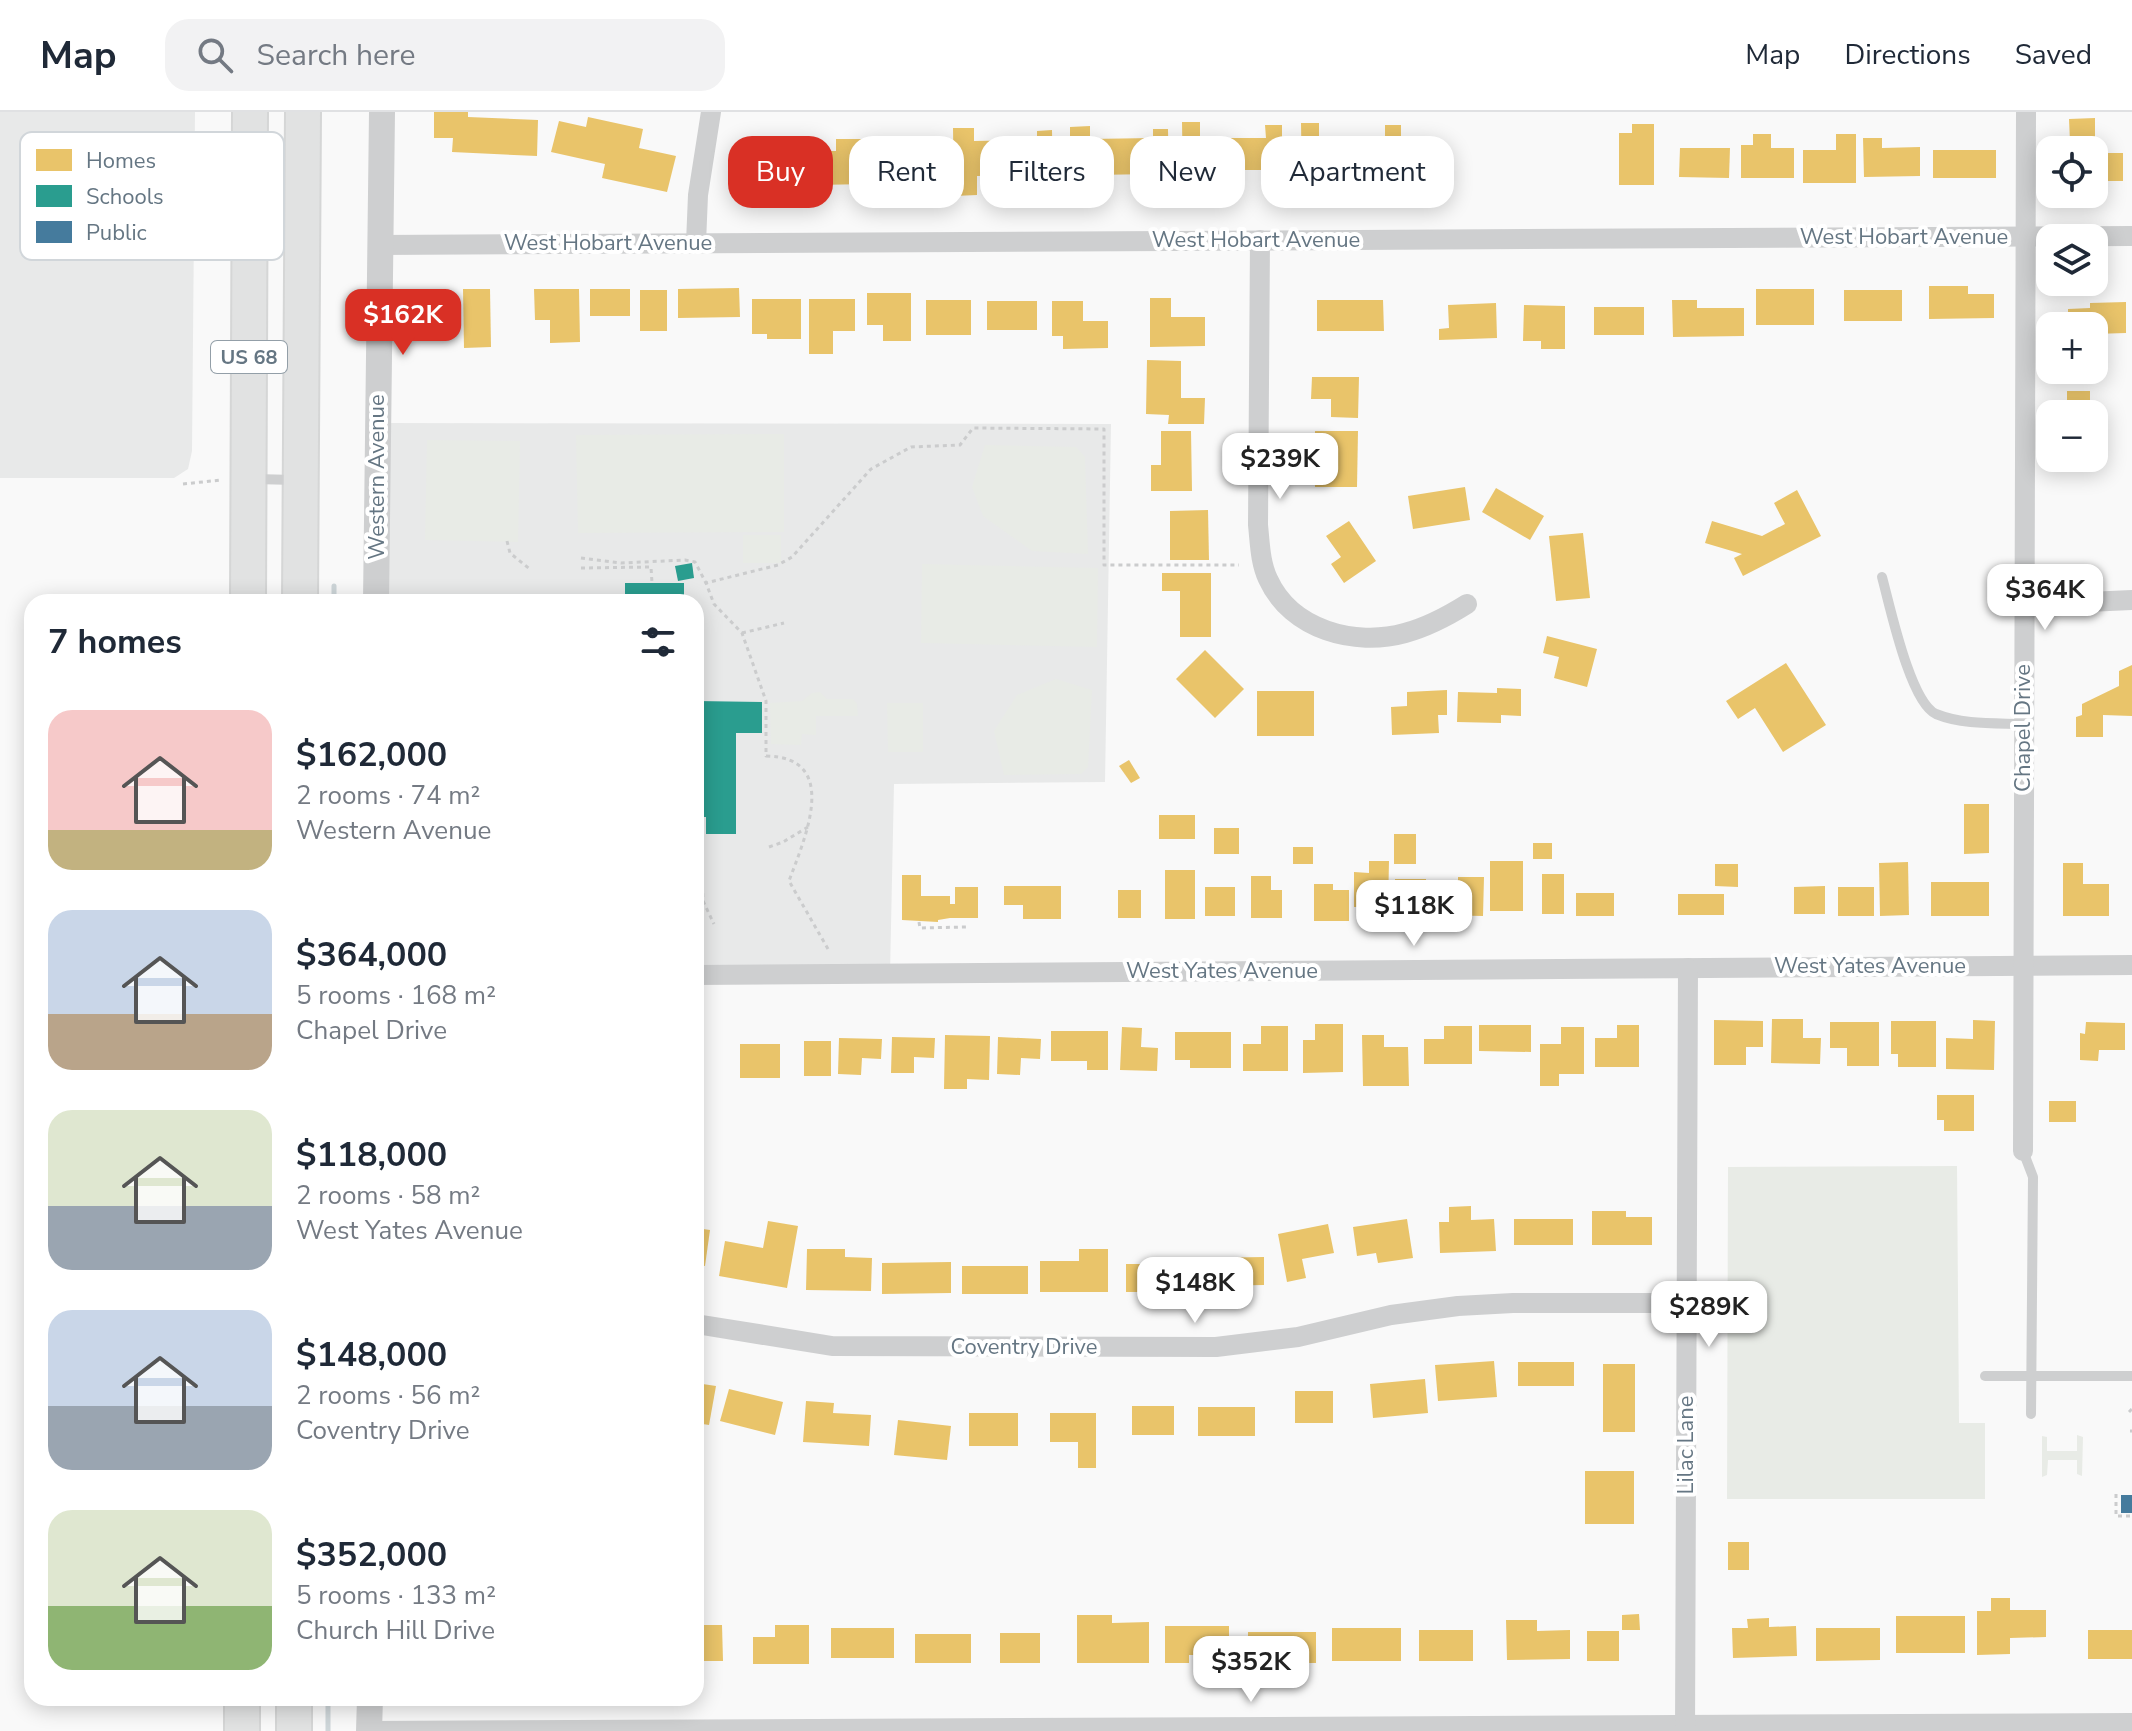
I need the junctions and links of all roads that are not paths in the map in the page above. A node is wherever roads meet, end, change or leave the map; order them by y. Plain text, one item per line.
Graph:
1 (250, 112) edge
2 (303, 112) edge
3 (382, 112) edge
4 (711, 112) edge
5 (2026, 112) edge
6 (250, 132) edge
7 (2132, 236) edge
8 (2025, 237) junction
9 (1260, 240) junction
10 (696, 243) junction
11 (379, 245) junction
12 (250, 260) edge
13 (249, 479) junction
14 (301, 480) junction
15 (1882, 577) dead end
16 (248, 594) edge
17 (300, 594) edge
18 (376, 594) edge
19 (2132, 600) edge
20 (1467, 604) dead end
21 (2023, 605) junction
22 (2023, 724) junction
23 (2023, 965) junction
24 (2132, 965) edge
25 (1688, 968) junction
26 (704, 975) edge
27 (2023, 1151) joint
28 (1687, 1303) junction
29 (704, 1325) edge
30 (1985, 1376) dead end
31 (2032, 1376) junction
32 (2132, 1376) edge
33 (2031, 1414) dead end
34 (242, 1706) edge
35 (294, 1706) edge
36 (370, 1706) edge
37 (2132, 1723) edge
38 (1685, 1728) edge
39 (242, 1731) edge
40 (294, 1731) edge
41 (369, 1731) edge

1 - 6 highway, US 68
2 - 14 highway, US 68
3 - 11 street, Western Avenue
4 - 10 street
5 - 8 street, Chapel Drive
7 - 8 street, West Hobart Avenue
8 - 9 street, West Hobart Avenue
8 - 21 street, Chapel Drive
9 - 10 street, West Hobart Avenue
9 - 20 street
10 - 11 street, West Hobart Avenue
11 - 18 street, Western Avenue
12 - 13 highway, US 68
13 - 14 lane
13 - 16 highway, US 68
14 - 17 highway, US 68
15 - 22 lane
19 - 21 street
21 - 22 street, Chapel Drive
22 - 23 street, Chapel Drive
23 - 24 street, West Yates Avenue
23 - 25 street, West Yates Avenue
23 - 27 street, Chapel Drive
25 - 26 street, West Yates Avenue
25 - 28 street, Lilac Lane
27 - 31 lane
28 - 29 street, Coventry Drive
28 - 38 street, Lilac Lane
30 - 31 lane
31 - 32 lane
31 - 33 lane
34 - 39 highway
35 - 40 highway
36 - 41 street
37 - 38 street
38 - 41 street

